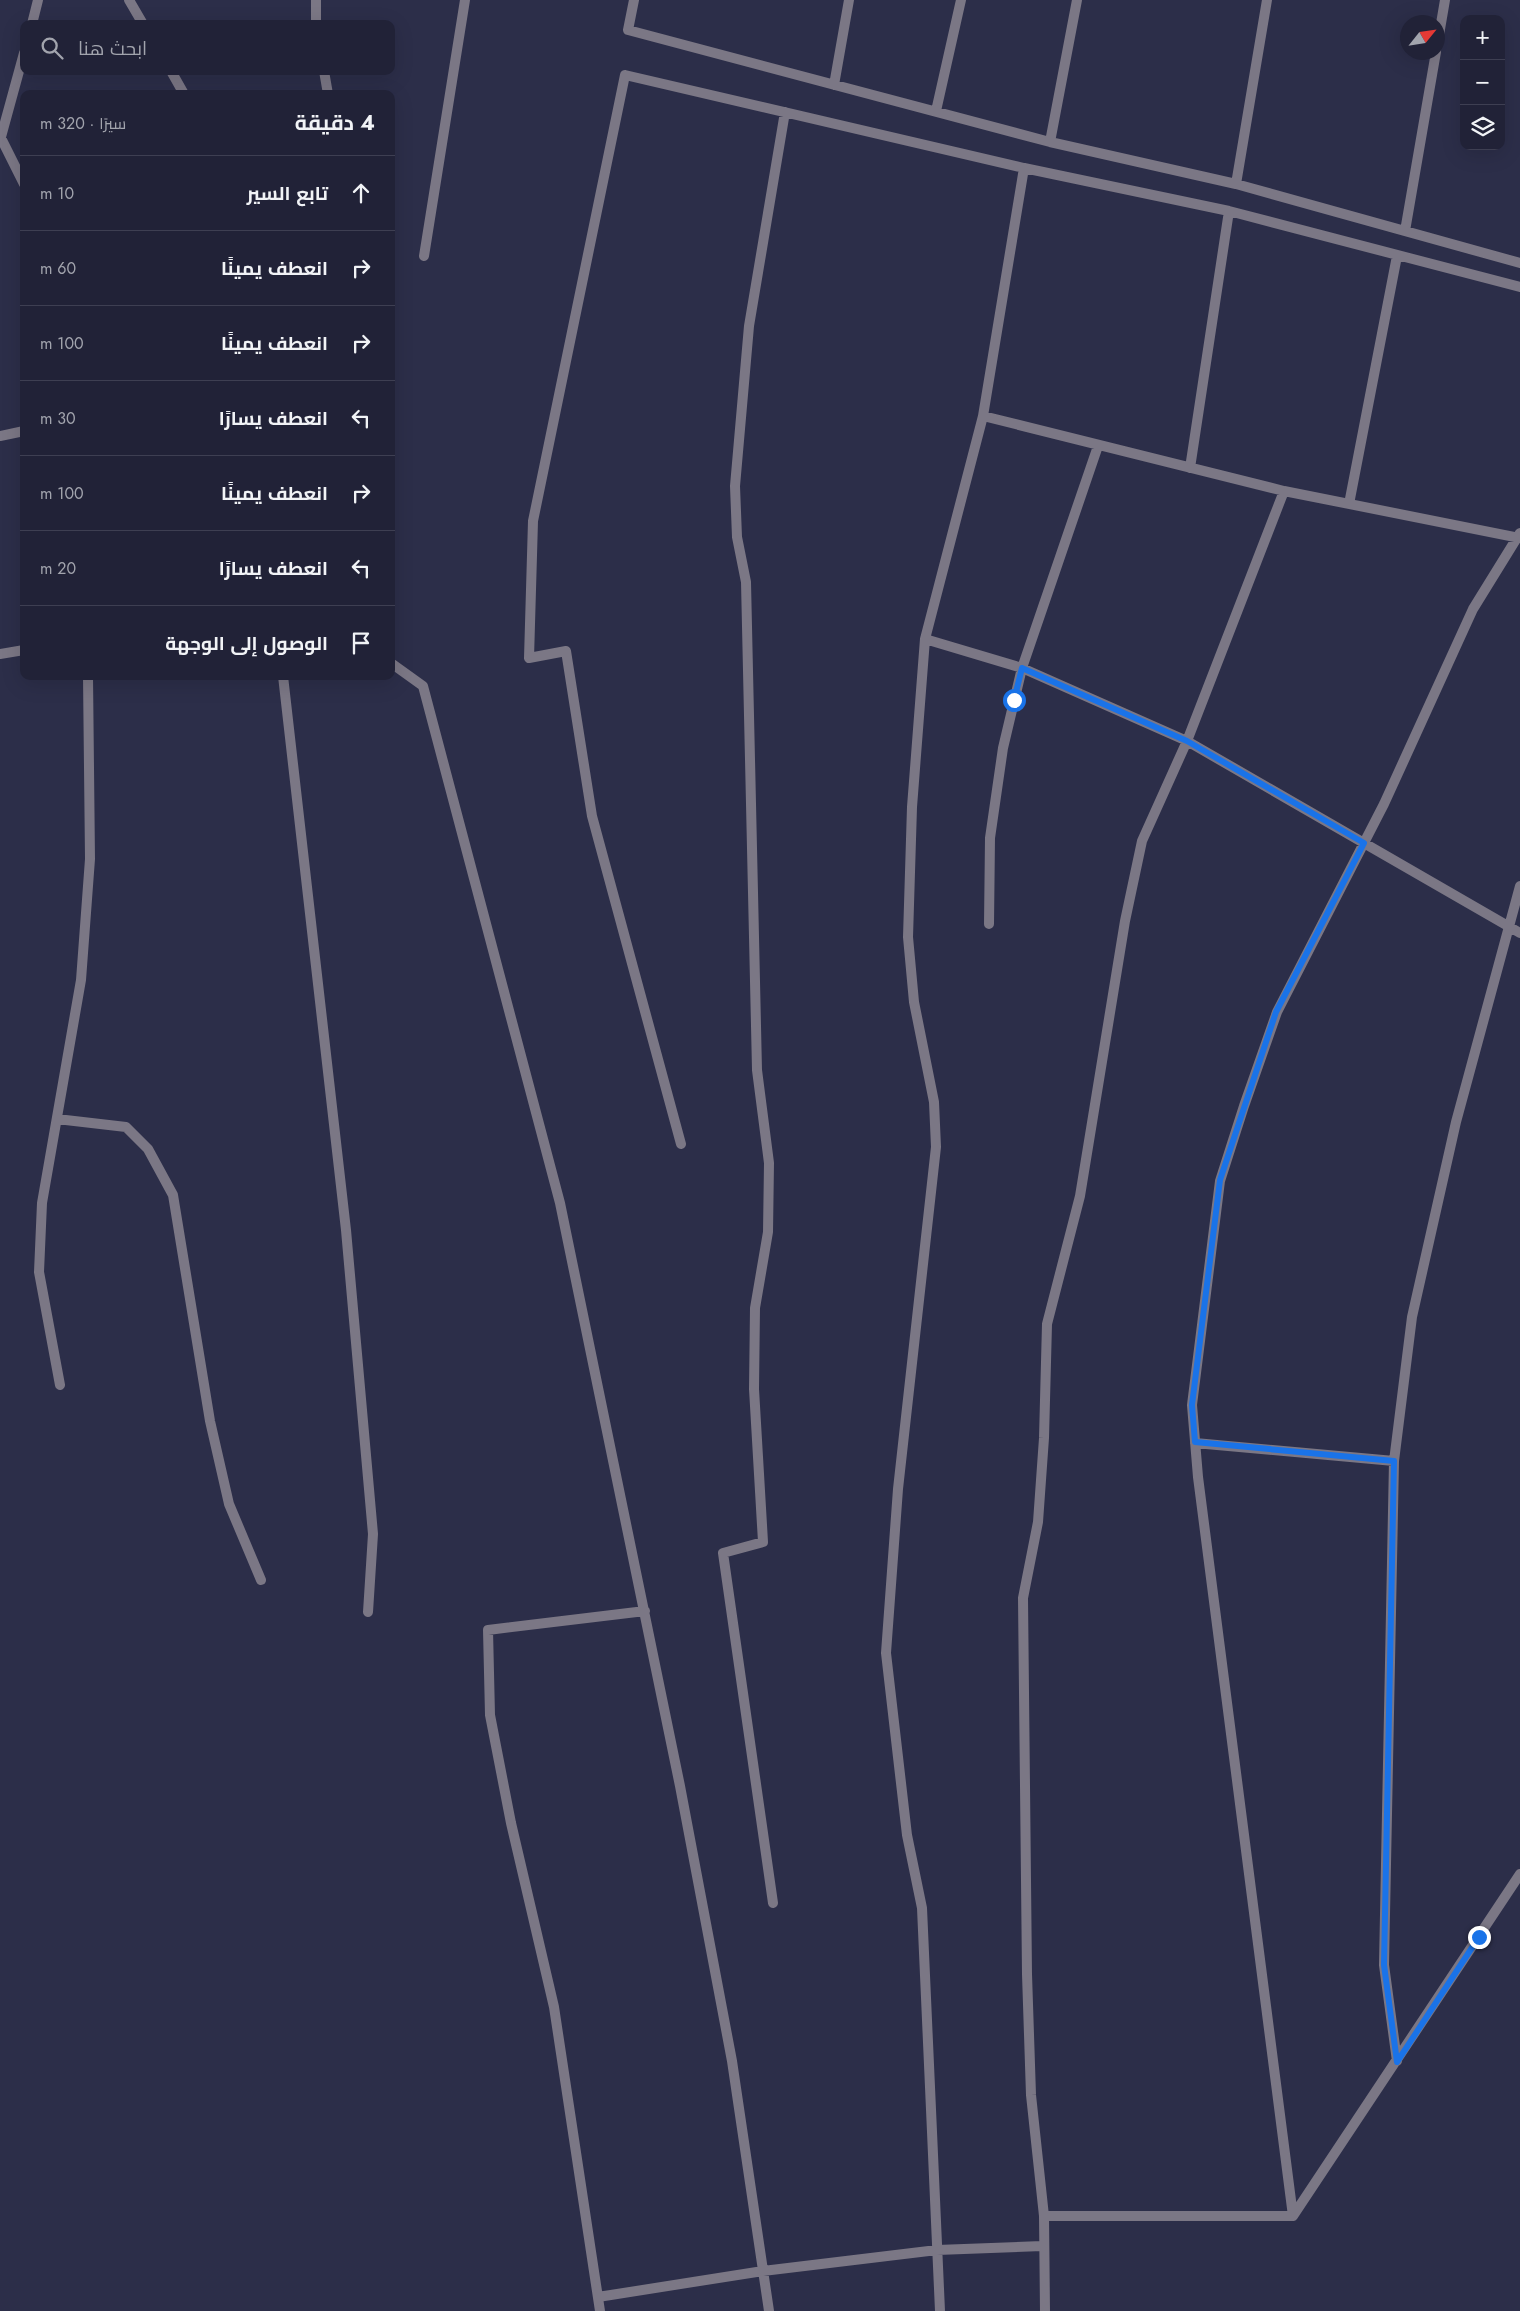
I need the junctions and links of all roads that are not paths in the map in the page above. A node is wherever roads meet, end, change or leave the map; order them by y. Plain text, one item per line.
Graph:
1 (38, 0) edge
2 (129, 0) edge
3 (316, 0) edge
4 (465, 0) edge
5 (634, 0) edge
6 (850, 0) edge
7 (961, 0) edge
8 (1077, 0) edge
9 (1267, 0) edge
10 (1444, 0) edge
11 (1442, 15) edge
12 (33, 20) edge
13 (141, 20) edge
14 (316, 20) edge
15 (1435, 60) edge
16 (20, 67) edge
17 (173, 75) edge
18 (325, 75) edge
19 (834, 85) junction
20 (182, 90) edge
21 (327, 90) edge
22 (936, 111) junction
23 (785, 112) junction
24 (0, 137) edge
25 (1050, 142) junction
26 (1024, 168) junction
27 (20, 176) edge
28 (1236, 184) junction
29 (1229, 212) junction
30 (1405, 231) junction
31 (424, 256) dead end
32 (1398, 256) junction
33 (1520, 264) edge
34 (1520, 287) edge
35 (983, 416) junction
36 (20, 432) edge
37 (0, 436) edge
38 (1098, 446) junction
39 (1190, 468) junction
40 (1284, 491) junction
41 (1349, 504) junction
42 (1520, 536) edge
43 (925, 639) junction
44 (20, 651) edge
45 (0, 654) edge
46 (395, 666) edge
47 (1022, 668) junction
48 (88, 680) edge
49 (283, 680) edge
50 (1187, 741) junction
51 (1364, 843) junction
52 (1520, 886) edge
53 (990, 924) dead end
54 (1508, 928) junction
55 (1520, 933) edge
56 (57, 1119) junction
57 (681, 1144) dead end
58 (60, 1385) dead end
59 (1195, 1442) junction
60 (1394, 1461) junction
61 (261, 1580) dead end
62 (645, 1611) junction
63 (368, 1612) dead end
64 (1520, 1874) edge
65 (773, 1903) dead end
66 (1397, 2062) junction
67 (1044, 2216) junction
68 (1293, 2216) junction
69 (1042, 2246) junction
70 (937, 2250) junction
71 (763, 2271) junction
72 (598, 2297) junction
73 (600, 2311) edge
74 (769, 2311) edge
75 (940, 2311) edge
76 (1044, 2311) edge

1 - 12 street
2 - 13 street
3 - 14 street
4 - 31 street
5 - 19 street
6 - 19 street
7 - 22 street
8 - 25 street
9 - 28 street
10 - 11 street
15 - 30 street
16 - 24 street
17 - 20 street
18 - 21 street
19 - 22 street
22 - 25 street
23 - 26 street
23 - 57 street
23 - 65 street
24 - 27 street
25 - 28 street
26 - 29 street
26 - 35 street
28 - 30 street
29 - 32 street
29 - 39 street
30 - 33 street
32 - 34 street
32 - 41 street
35 - 38 street
35 - 43 street
36 - 37 street
38 - 39 street
38 - 47 street
39 - 40 street
40 - 41 street
40 - 50 street
41 - 42 street
42 - 51 street
43 - 47 street
43 - 70 street
44 - 45 street
46 - 62 street
47 - 50 street
47 - 53 street
48 - 56 street
49 - 63 street
50 - 51 street
50 - 67 street
51 - 54 street
51 - 59 street
52 - 54 street
54 - 55 street
54 - 60 street
56 - 58 street
56 - 61 street
59 - 60 street
59 - 68 street
60 - 66 street
62 - 71 street
62 - 72 street
64 - 66 street
66 - 68 street
67 - 68 street
67 - 69 street
69 - 70 street
69 - 76 street
70 - 71 street
70 - 75 street
71 - 72 street
71 - 74 street
72 - 73 street

